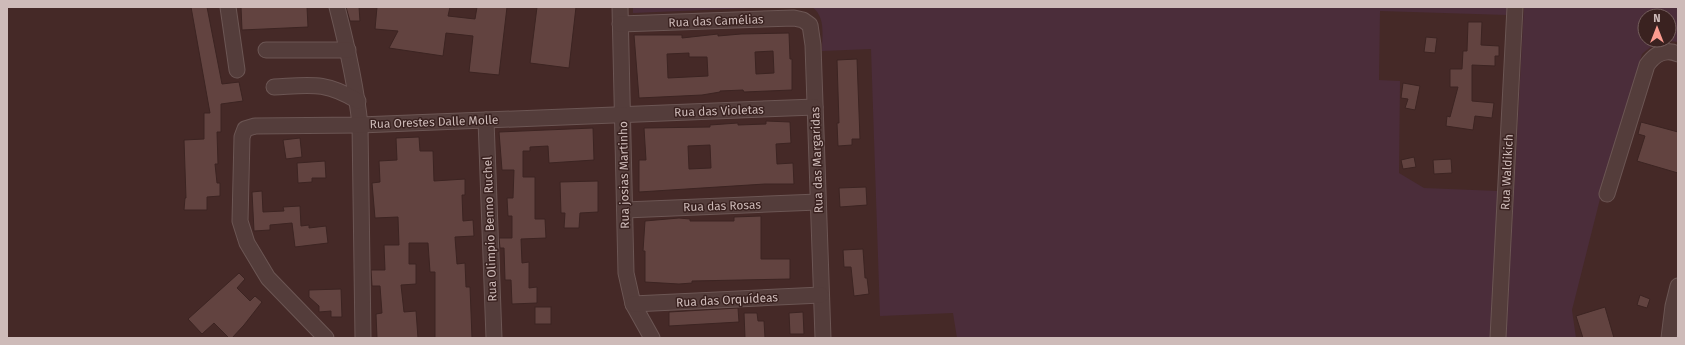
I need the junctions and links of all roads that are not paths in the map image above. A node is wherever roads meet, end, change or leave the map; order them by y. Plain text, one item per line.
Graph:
1 (228, 7) edge
2 (337, 7) edge
3 (620, 7) edge
4 (1515, 7) edge
5 (620, 24) junction
6 (810, 25) joint
7 (266, 50) dead end
8 (348, 50) junction
9 (1678, 54) edge
10 (237, 70) dead end
11 (274, 87) dead end
12 (358, 101) junction
13 (815, 108) junction
14 (623, 115) junction
15 (486, 120) junction
16 (360, 125) junction
17 (1607, 194) dead end
18 (818, 202) junction
19 (625, 210) junction
20 (1678, 286) edge
21 (821, 295) junction
22 (633, 304) junction
23 (1678, 333) edge
24 (326, 338) edge
25 (362, 338) edge
26 (494, 338) edge
27 (652, 338) edge
28 (823, 338) edge
29 (1498, 338) edge
30 (1670, 338) edge

1 - 10 street
2 - 8 street
3 - 5 street, Rua josias Martinho
4 - 29 street, Rua Waldikich
5 - 6 street, Rua das Camélias
5 - 14 street, Rua josias Martinho
6 - 13 street, Rua das Margaridas
7 - 8 street
8 - 12 street
9 - 17 street
11 - 12 street
12 - 16 street
13 - 14 street, Rua das Violetas
13 - 18 street, Rua das Margaridas
14 - 15 street, Rua Orestes Dalle Molle
14 - 19 street, Rua josias Martinho
15 - 16 street, Rua Orestes Dalle Molle
15 - 26 street, Rua Olimpio Benno Ruchel
16 - 24 street, Rua Orestes Dalle Molle
16 - 25 street
18 - 19 street, Rua das Rosas
18 - 21 street, Rua das Margaridas
19 - 22 street, Rua josias Martinho
20 - 30 street
21 - 22 street, Rua das Orquídeas
21 - 28 street, Rua das Margaridas
22 - 27 street, Rua josias Martinho
23 - 30 street

